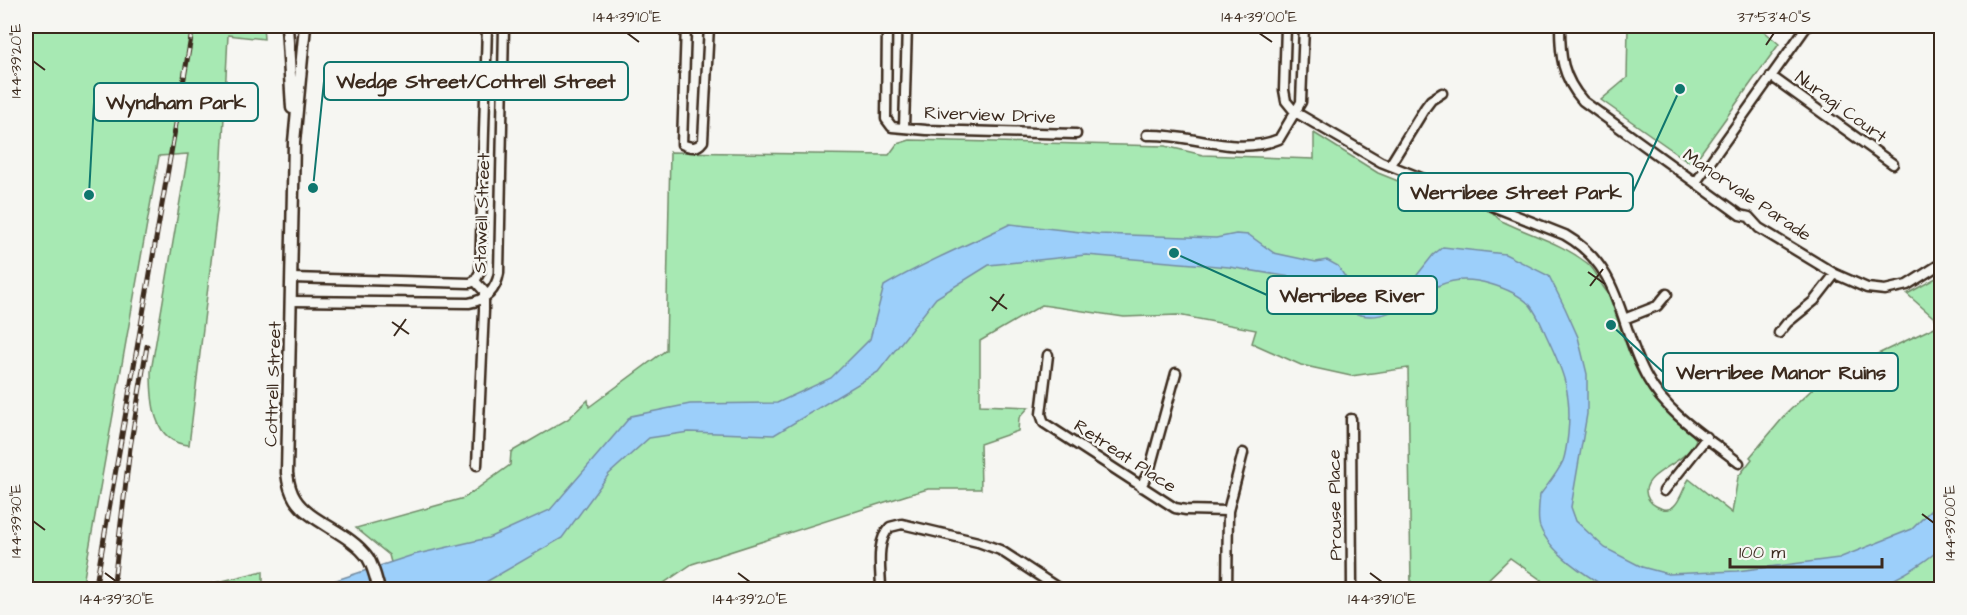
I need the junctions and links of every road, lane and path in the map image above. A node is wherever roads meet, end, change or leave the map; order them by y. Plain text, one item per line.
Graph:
1 (287, 26) edge
2 (305, 26) edge
3 (487, 26) edge
4 (504, 26) edge
5 (686, 26) edge
6 (709, 26) edge
7 (887, 26) edge
8 (907, 26) edge
9 (1286, 26) edge
10 (1304, 26) edge
11 (1560, 26) edge
12 (1807, 26) edge
13 (1933, 26) edge
14 (1941, 35) edge
15 (486, 58) junction
16 (502, 58) junction
17 (1770, 76) junction
18 (1442, 93) dead end
19 (1295, 112) junction
20 (484, 124) junction
21 (501, 125) junction
22 (904, 128) junction
23 (1076, 134) dead end
24 (1147, 135) dead end
25 (294, 141) junction
26 (1893, 164) dead end
27 (1390, 165) junction
28 (1696, 182) junction
29 (1941, 263) edge
30 (1835, 274) junction
31 (292, 278) junction
32 (475, 281) junction
33 (1667, 294) dead end
34 (484, 298) junction
35 (292, 301) junction
36 (1624, 319) junction
37 (1779, 333) dead end
38 (1048, 355) dead end
39 (1176, 373) dead end
40 (1351, 419) dead end
41 (1707, 437) junction
42 (1242, 453) dead end
43 (1739, 463) dead end
44 (477, 465) dead end
45 (1141, 487) junction
46 (1664, 491) dead end
47 (1227, 511) junction
48 (378, 590) edge
49 (881, 590) edge
50 (1061, 590) edge
51 (1227, 590) edge
52 (1352, 590) edge

1 - 25 street, Cottrell Street
2 - 25 street, Cottrell Street
3 - 15 street, Stawell Street
4 - 16 street, Stawell Street
5 - 6 street
7 - 22 street
8 - 22 street
9 - 19 street
10 - 19 street
11 - 28 street, Manorvale Parade
12 - 17 street
13 - 14 street
15 - 16 street
15 - 20 street, Stawell Street
16 - 21 street, Stawell Street
17 - 26 street, Nuragi Court
17 - 28 street
18 - 27 street
19 - 24 street
19 - 27 street
20 - 21 street
20 - 32 street, Stawell Street
21 - 34 street, Stawell Street
22 - 23 street, Riverview Drive
25 - 31 street, Cottrell Street
27 - 36 street
28 - 30 street, Manorvale Parade
29 - 30 street, Manorvale Parade
30 - 37 street
31 - 32 street
31 - 35 street, Cottrell Street
32 - 34 street, Stawell Street
33 - 36 street
34 - 35 street
34 - 44 street, Stawell Street
35 - 48 street, Cottrell Street
36 - 41 street
38 - 45 street, Retreat Place
39 - 45 street
40 - 52 street, Prouse Place
41 - 43 street
41 - 46 street
42 - 47 street
45 - 47 street, Retreat Place
47 - 51 street
49 - 50 street

